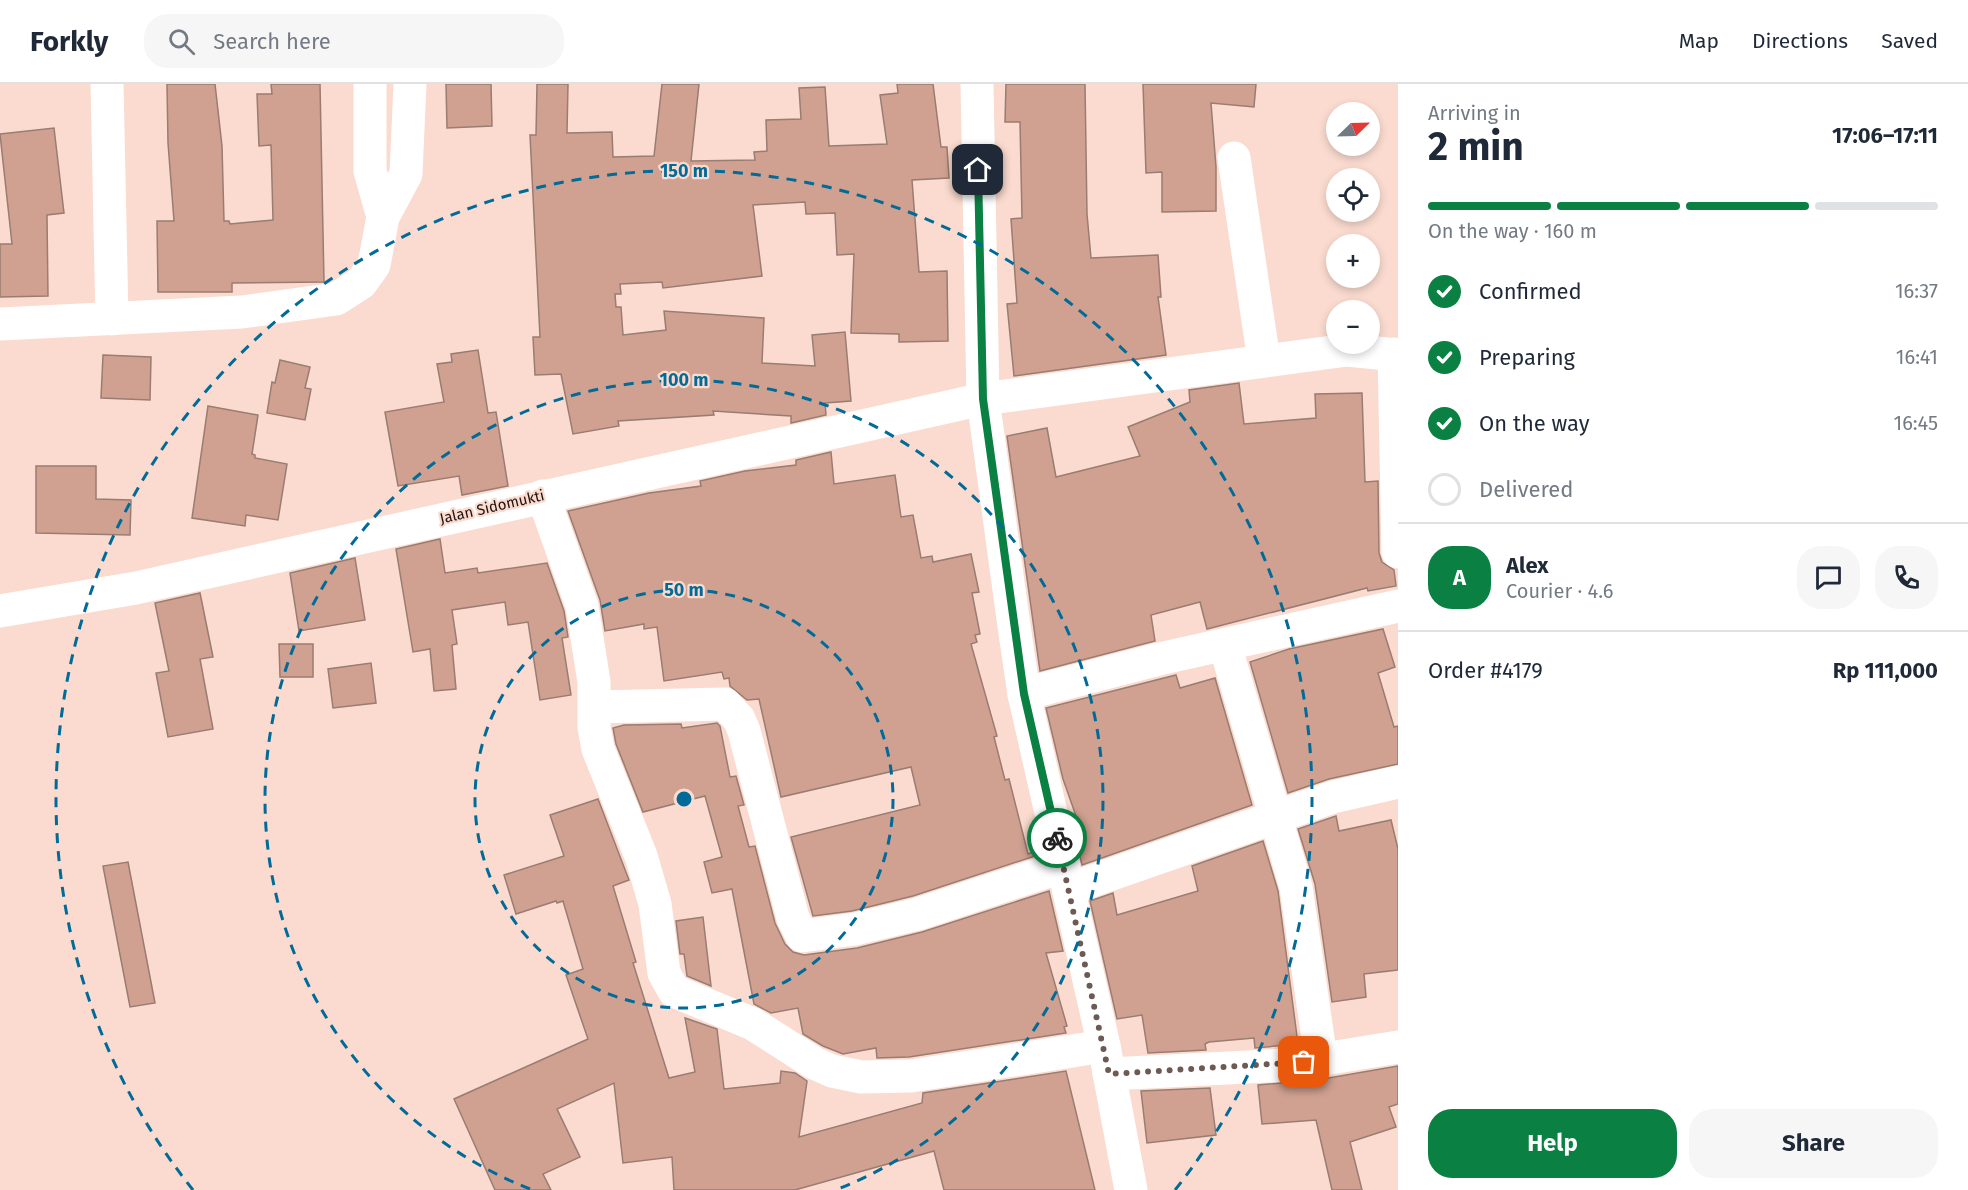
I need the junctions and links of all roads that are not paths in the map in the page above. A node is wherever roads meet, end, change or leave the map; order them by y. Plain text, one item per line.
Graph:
1 (107, 84) edge
2 (370, 84) edge
3 (410, 84) edge
4 (977, 84) edge
5 (1234, 158) dead end
6 (383, 217) junction
7 (112, 319) junction
8 (0, 324) edge
9 (1396, 354) edge
10 (1264, 361) junction
11 (983, 399) junction
12 (543, 496) junction
13 (1398, 552) edge
14 (1398, 606) edge
15 (0, 611) edge
16 (1225, 645) junction
17 (1024, 694) junction
18 (595, 707) junction
19 (1398, 782) edge
20 (1276, 815) junction
21 (1066, 877) junction
22 (1398, 1047) edge
23 (1321, 1059) junction
24 (1107, 1060) junction
25 (1131, 1190) edge

1 - 7 street
2 - 6 street
3 - 6 street
4 - 11 street
5 - 10 street
6 - 7 street
7 - 8 street
9 - 10 street, Jalan Sidomukti
9 - 13 street
10 - 11 street, Jalan Sidomukti
11 - 12 street, Jalan Sidomukti
11 - 17 street
12 - 15 street, Jalan Sidomukti
12 - 18 street
14 - 16 street
16 - 17 street
16 - 20 street
17 - 21 street
18 - 21 street
18 - 24 street
19 - 20 street
20 - 21 street
20 - 23 street
21 - 24 street
22 - 23 street
23 - 24 street
24 - 25 street

